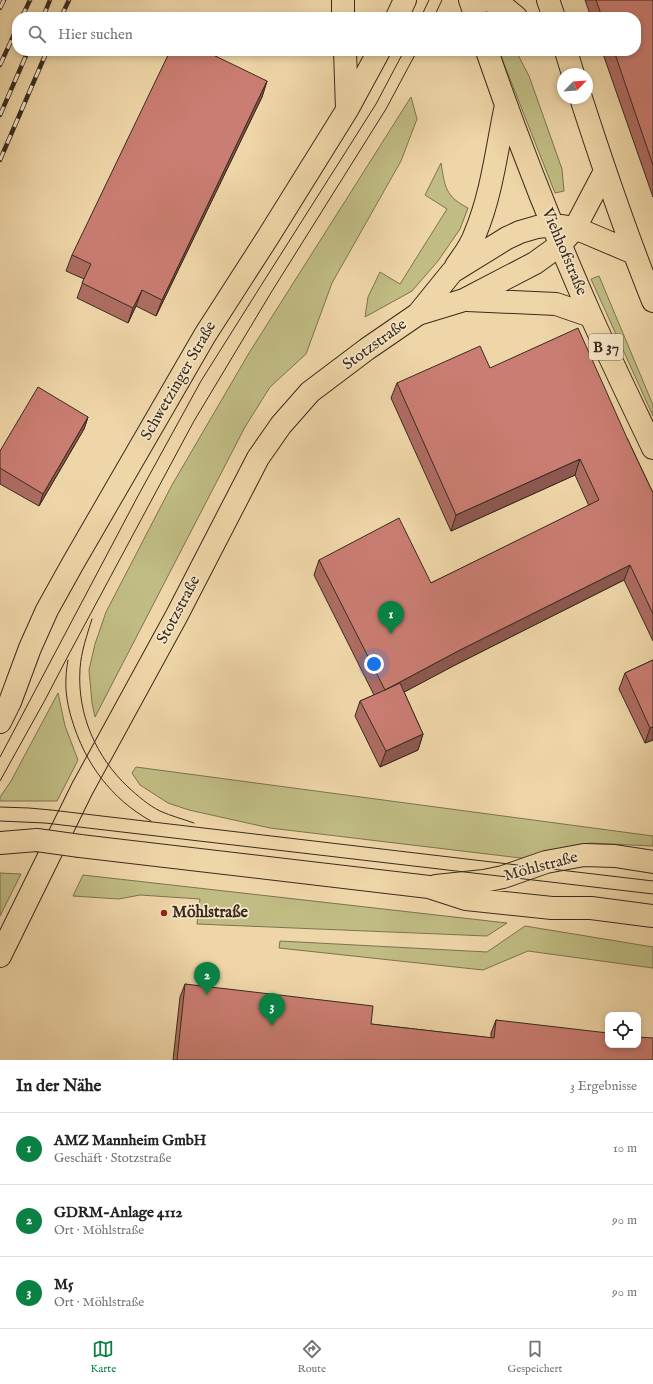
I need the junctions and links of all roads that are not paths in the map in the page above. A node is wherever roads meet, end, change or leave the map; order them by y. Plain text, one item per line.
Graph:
1 (343, 0) edge
2 (405, 0) edge
3 (470, 0) edge
4 (488, 0) edge
5 (548, 0) edge
6 (343, 12) edge
7 (399, 12) edge
8 (474, 12) edge
9 (510, 12) edge
10 (552, 12) edge
11 (345, 56) edge
12 (376, 56) edge
13 (490, 56) edge
14 (583, 104) edge
15 (506, 105) junction
16 (347, 110) junction
17 (605, 171) junction
18 (575, 228) junction
19 (557, 235) junction
20 (634, 253) junction
21 (452, 272) junction
22 (464, 300) junction
23 (653, 301) edge
24 (418, 314) junction
25 (591, 316) junction
26 (653, 448) edge
27 (0, 722) edge
28 (0, 842) edge
29 (653, 862) edge
30 (429, 887) junction
31 (653, 916) edge
32 (0, 956) edge

1 - 6 main road
2 - 7 main road
3 - 8 main road
4 - 9 main road
5 - 10 main road
11 - 16 main road
12 - 16 main road, Schwetzinger Straße
13 - 15 main road, Viehhofstraße / B 37
14 - 17 main road
15 - 19 main road, Viehhofstraße / B 37
15 - 21 main road
16 - 27 main road, Schwetzinger Straße
17 - 18 main road
17 - 20 main road
18 - 19 main road
18 - 20 main road
19 - 21 main road, Stotzstraße
19 - 22 main road, Stotzstraße
19 - 25 main road, Viehhofstraße / B 37
20 - 23 main road
21 - 24 main road, Stotzstraße
22 - 24 main road, Stotzstraße
22 - 25 main road
24 - 32 main road, Stotzstraße
25 - 26 main road, Viehhofstraße / B 37
28 - 30 main road, Möhlstraße, bridge
29 - 30 main road, Möhlstraße
30 - 31 main road, Möhlstraße

